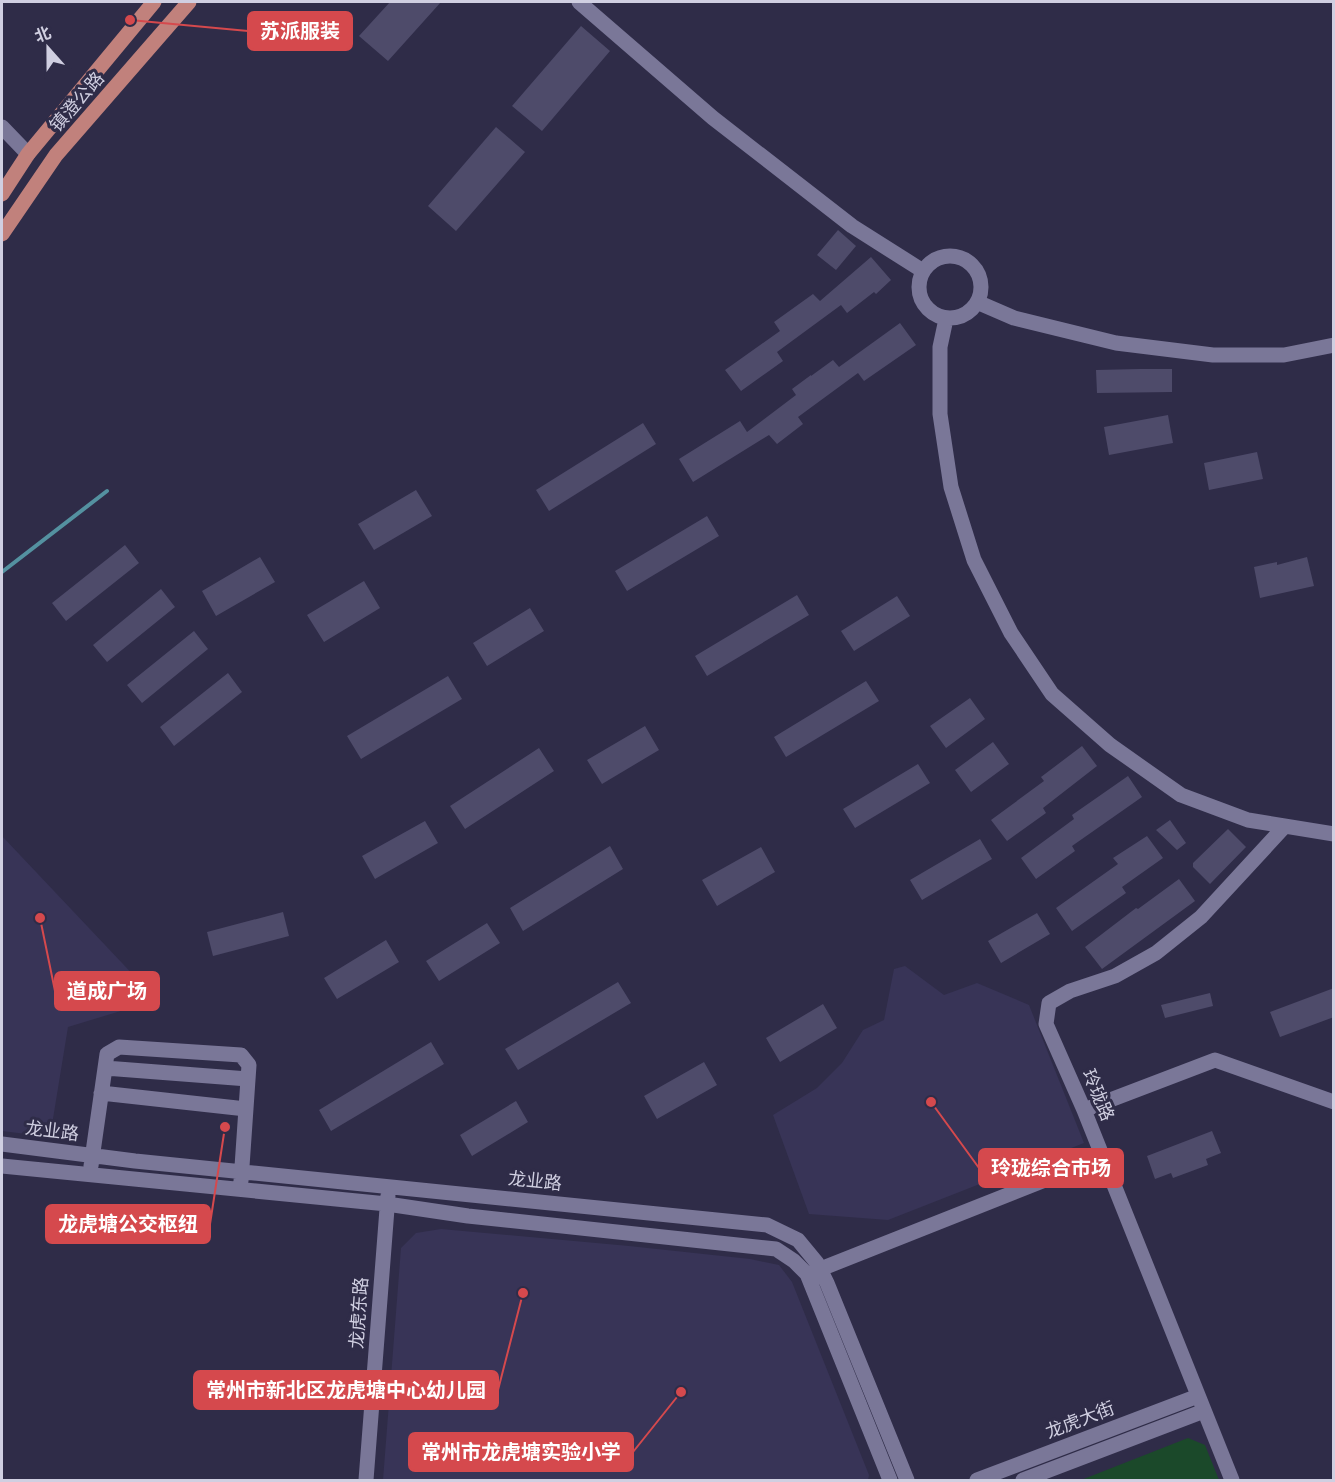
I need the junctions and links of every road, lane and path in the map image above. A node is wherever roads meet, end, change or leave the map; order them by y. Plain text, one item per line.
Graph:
1 (154, 2) edge
2 (189, 2) edge
3 (579, 2) edge
4 (2, 127) edge
5 (28, 154) junction
6 (2, 194) edge
7 (2, 234) edge
8 (923, 271) junction
9 (977, 302) junction
10 (946, 319) junction
11 (1334, 345) edge
12 (1285, 826) junction
13 (1334, 834) edge
14 (105, 1068) junction
15 (248, 1079) junction
16 (101, 1093) junction
17 (1334, 1102) edge
18 (246, 1109) junction
19 (1084, 1110) junction
20 (2, 1144) edge
21 (93, 1155) junction
22 (1103, 1157) junction
23 (2, 1166) edge
24 (242, 1171) junction
25 (90, 1175) junction
26 (390, 1186) junction
27 (241, 1190) junction
28 (387, 1204) junction
29 (814, 1272) junction
30 (1198, 1395) junction
31 (1204, 1411) junction
32 (366, 1480) edge
33 (890, 1480) edge
34 (907, 1480) edge
35 (977, 1480) edge
36 (1023, 1480) edge
37 (1232, 1480) edge

1 - 5 main road, 镇澄公路
2 - 7 main road, 镇澄公路
3 - 8 street
4 - 5 street
5 - 6 main road, 镇澄公路
8 - 9 street
8 - 10 street
9 - 10 street
9 - 11 street
10 - 12 street
12 - 13 street
12 - 19 street, 玲珑路
14 - 15 street
14 - 15 street
14 - 16 street
15 - 18 street
16 - 18 street
16 - 21 street
17 - 19 street
18 - 24 street
19 - 22 street, 玲珑路
20 - 21 street, 龙业路
21 - 24 street, 龙业路
21 - 25 street
22 - 29 street
22 - 30 street, 玲珑路
23 - 25 street, 龙业路
24 - 26 street, 龙业路
24 - 27 street
25 - 27 street, 龙业路
26 - 28 street, 龙虎东路
26 - 29 street, 龙业路
27 - 28 street, 龙业路
28 - 29 street, 龙业路
28 - 32 street, 龙虎东路
29 - 33 street, 龙业路
29 - 34 street, 龙业路
30 - 31 street, 玲珑路
30 - 35 street, 龙虎大街
31 - 36 street, 龙虎大街
31 - 37 street, 玲珑路

